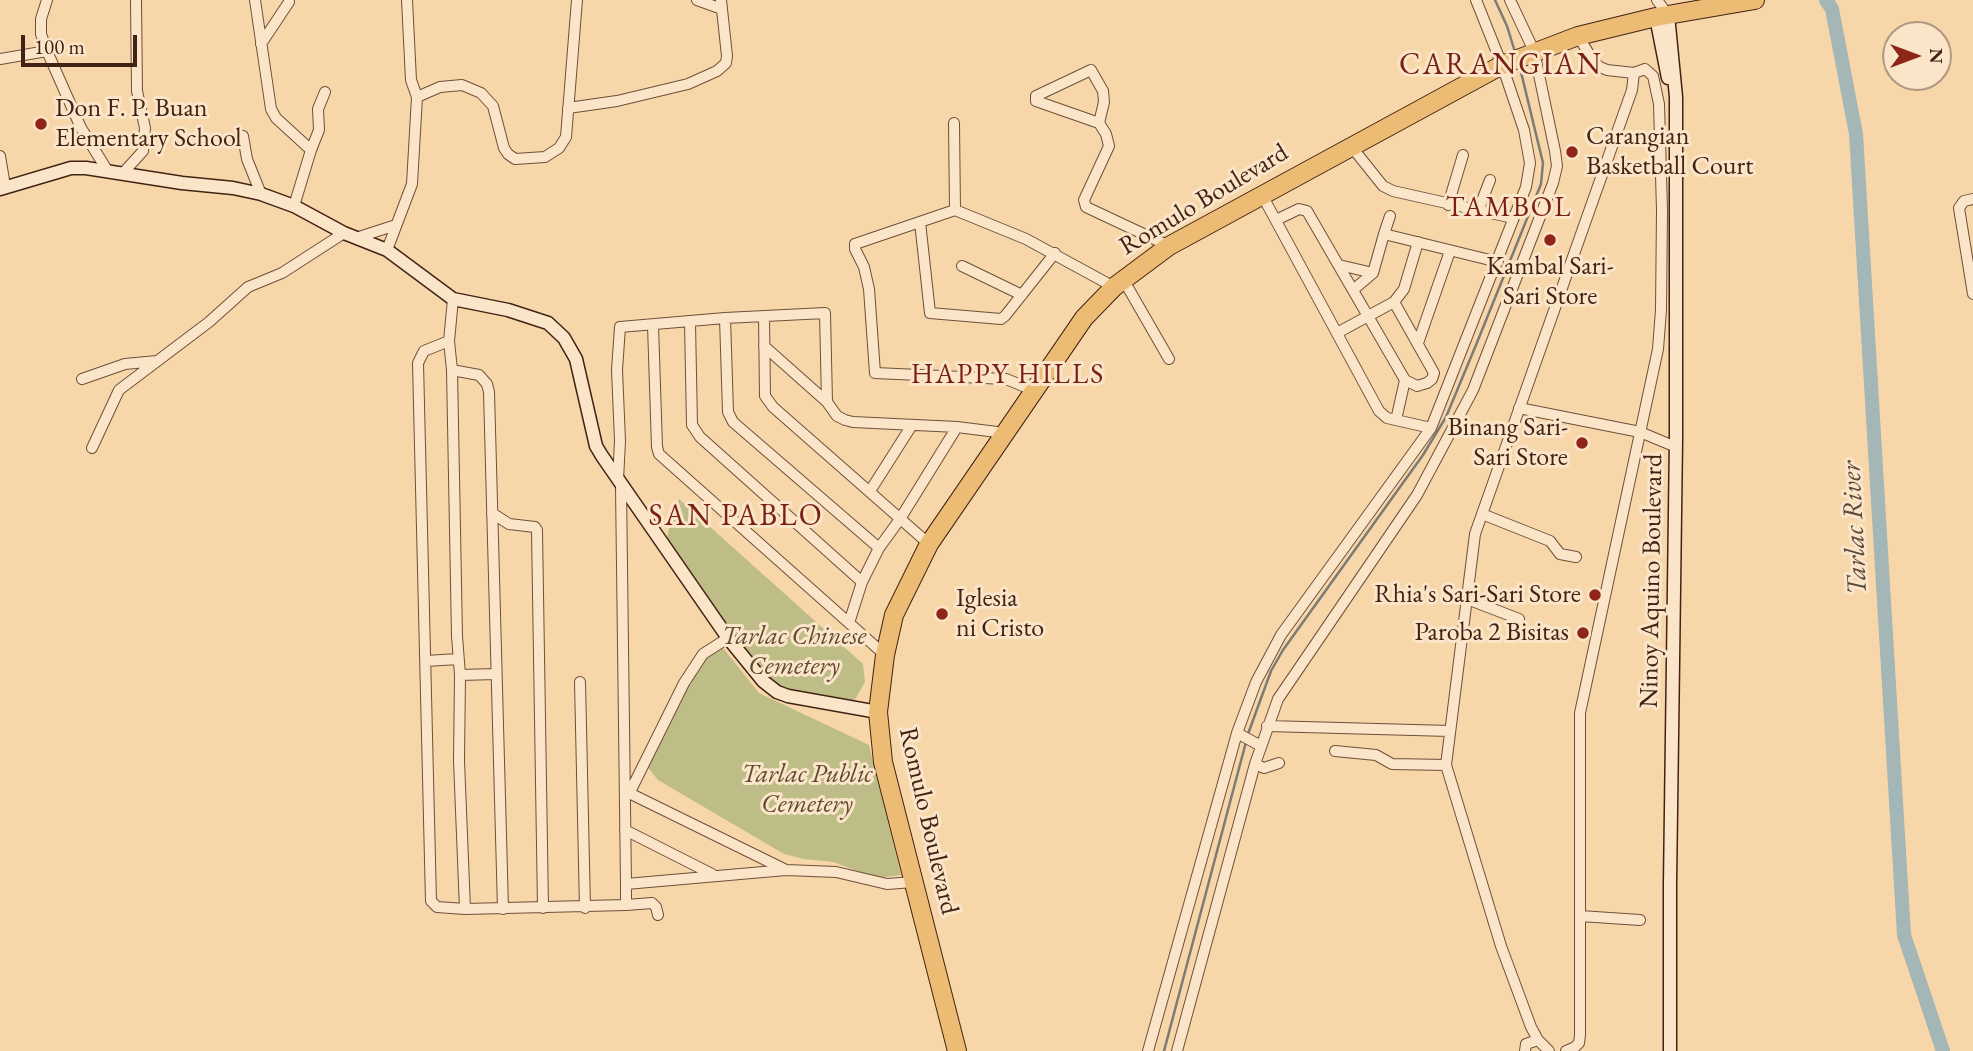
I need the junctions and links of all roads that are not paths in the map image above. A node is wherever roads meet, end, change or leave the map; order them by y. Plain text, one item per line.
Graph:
1 (47, 0) edge
2 (136, 0) edge
3 (255, 0) edge
4 (407, 0) edge
5 (577, 0) edge
6 (697, 0) edge
7 (1476, 0) edge
8 (1510, 0) edge
9 (1755, 0) edge
10 (289, 2) dead end
11 (721, 5) edge
12 (1664, 12) edge
13 (1578, 36) junction
14 (261, 44) junction
15 (47, 51) junction
16 (1534, 51) junction
17 (0, 59) edge
18 (1502, 65) junction
19 (1634, 73) junction
20 (325, 92) dead end
21 (417, 97) junction
22 (568, 108) junction
23 (954, 123) dead end
24 (1099, 123) junction
25 (243, 136) dead end
26 (1350, 145) junction
27 (311, 150) junction
28 (1463, 155) dead end
29 (0, 156) edge
30 (107, 170) junction
31 (122, 173) junction
32 (1490, 180) dead end
33 (3, 187) edge
34 (261, 194) junction
35 (1262, 195) junction
36 (1973, 199) edge
37 (1448, 205) junction
38 (294, 206) junction
39 (955, 211) junction
40 (1478, 211) junction
41 (1390, 216) dead end
42 (1513, 218) junction
43 (1276, 220) junction
44 (920, 222) junction
45 (396, 225) junction
46 (344, 233) junction
47 (1384, 234) junction
48 (356, 238) junction
49 (1418, 242) junction
50 (1169, 246) junction
51 (387, 250) junction
52 (1450, 251) junction
53 (1055, 253) junction
54 (1497, 261) junction
55 (1339, 265) junction
56 (962, 266) dead end
57 (1373, 273) junction
58 (1119, 283) junction
59 (1353, 289) junction
60 (1973, 294) edge
61 (1022, 295) junction
62 (453, 299) junction
63 (1394, 302) junction
64 (764, 316) junction
65 (1368, 317) junction
66 (725, 318) junction
67 (690, 323) junction
68 (653, 325) junction
69 (1337, 333) junction
70 (449, 341) junction
71 (1418, 344) junction
72 (765, 346) junction
73 (1169, 359) dead end
74 (157, 361) junction
75 (452, 370) junction
76 (82, 379) dead end
77 (1405, 380) junction
78 (1033, 390) junction
79 (827, 402) junction
80 (1519, 408) junction
81 (1396, 420) junction
82 (912, 425) junction
83 (957, 426) junction
84 (1431, 428) junction
85 (1640, 432) junction
86 (1005, 433) junction
87 (1676, 447) junction
88 (92, 448) dead end
89 (620, 483) junction
90 (870, 491) junction
91 (492, 513) junction
92 (1482, 514) junction
93 (900, 519) junction
94 (929, 544) junction
95 (879, 548) junction
96 (1576, 557) dead end
97 (862, 582) junction
98 (1467, 599) junction
99 (1519, 619) dead end
100 (849, 623) junction
101 (727, 638) junction
102 (885, 655) junction
103 (458, 659) junction
104 (426, 661) junction
105 (496, 674) junction
106 (460, 676) junction
107 (580, 682) dead end
108 (878, 712) junction
109 (1267, 726) junction
110 (1450, 731) junction
111 (1237, 733) junction
112 (1261, 746) junction
113 (1335, 751) dead end
114 (1279, 763) dead end
115 (1255, 764) junction
116 (1446, 765) junction
117 (627, 791) junction
118 (625, 830) junction
119 (786, 870) junction
120 (714, 875) junction
121 (913, 882) junction
122 (626, 884) junction
123 (626, 905) junction
124 (543, 908) junction
125 (585, 908) junction
126 (465, 909) junction
127 (503, 909) junction
128 (657, 915) dead end
129 (1580, 916) junction
130 (1640, 920) dead end
131 (1538, 1040) junction
132 (957, 1051) edge
133 (1148, 1051) edge
134 (1177, 1051) edge
135 (1525, 1051) edge
136 (1549, 1051) edge
137 (1566, 1051) edge
138 (1670, 1051) edge

1 - 15 street
2 - 31 street
3 - 14 street
4 - 21 street
5 - 22 street
6 - 11 street
7 - 18 street
8 - 16 street
9 - 12 highway, Romulo Boulevard
10 - 14 street
11 - 22 street
12 - 13 highway, Romulo Boulevard
12 - 87 street, Ninoy Aquino Boulevard
13 - 16 highway, Romulo Boulevard
13 - 19 street
14 - 27 street
15 - 17 street
15 - 30 street
16 - 18 highway, Romulo Boulevard
16 - 109 street
18 - 26 highway, Romulo Boulevard
18 - 42 street
19 - 80 street
19 - 85 street
20 - 27 street
21 - 22 street
21 - 45 street
23 - 39 street
24 - 24 street
24 - 50 street
25 - 34 street
26 - 35 highway, Romulo Boulevard
26 - 37 street
27 - 38 street
28 - 37 street
29 - 33 street
30 - 31 street
30 - 33 street
31 - 34 street
32 - 40 street
34 - 38 street
35 - 43 street
35 - 50 highway, Romulo Boulevard
36 - 60 street
37 - 40 street
38 - 46 street
39 - 44 street
39 - 53 street
40 - 42 street
41 - 47 street
42 - 54 street
43 - 55 street
43 - 69 street
44 - 61 street
44 - 78 street
45 - 48 street
45 - 51 street
46 - 48 street
46 - 74 street
47 - 49 street
47 - 57 street
48 - 51 street
49 - 52 street
49 - 63 street
50 - 58 highway, Romulo Boulevard
51 - 62 street
52 - 54 street
52 - 71 street
53 - 58 street
53 - 61 street
54 - 84 street
55 - 57 street
55 - 59 street
56 - 61 street
57 - 59 street
58 - 73 street
58 - 78 highway, Romulo Boulevard
59 - 65 street
62 - 70 street
62 - 89 street
63 - 65 street
63 - 71 street
64 - 66 street
64 - 72 street
64 - 79 street
65 - 69 street
65 - 77 street
66 - 67 street
66 - 95 street
67 - 68 street
67 - 97 street
68 - 89 street
68 - 100 street
69 - 81 street
70 - 75 street
70 - 104 street
71 - 77 street
72 - 79 street
72 - 90 street
74 - 76 street
74 - 88 street
75 - 91 street
75 - 103 street
77 - 81 street
78 - 86 highway, Romulo Boulevard
79 - 82 street
80 - 85 street
80 - 92 street
81 - 84 street
82 - 83 street
82 - 90 street
83 - 86 street
83 - 93 street
84 - 111 street
85 - 87 street
85 - 129 street
86 - 94 highway, Romulo Boulevard
87 - 138 street, Ninoy Aquino Boulevard
89 - 101 street
89 - 117 street
90 - 93 street
91 - 105 street
91 - 124 street
92 - 96 street
92 - 98 street
93 - 94 street
93 - 95 street
94 - 102 highway, Romulo Boulevard
95 - 97 street
97 - 100 street
98 - 99 street
98 - 110 street
100 - 102 street
101 - 108 street
101 - 117 street
102 - 108 highway, Romulo Boulevard
103 - 104 street
103 - 106 street
104 - 126 street
105 - 106 street
105 - 127 street
106 - 126 street
107 - 125 street
108 - 121 highway, Romulo Boulevard
109 - 110 street
109 - 112 street
110 - 116 street
111 - 112 street
111 - 133 street
112 - 115 street
113 - 116 street
114 - 115 street
115 - 134 street
116 - 131 street
117 - 118 street
117 - 119 street
118 - 120 street
118 - 122 street
119 - 120 street
119 - 121 street
120 - 122 street
121 - 132 highway, Romulo Boulevard
122 - 123 street
123 - 125 street
123 - 128 street
124 - 125 street
124 - 127 street
126 - 127 street
129 - 130 street
129 - 137 street
131 - 135 street
131 - 136 street

